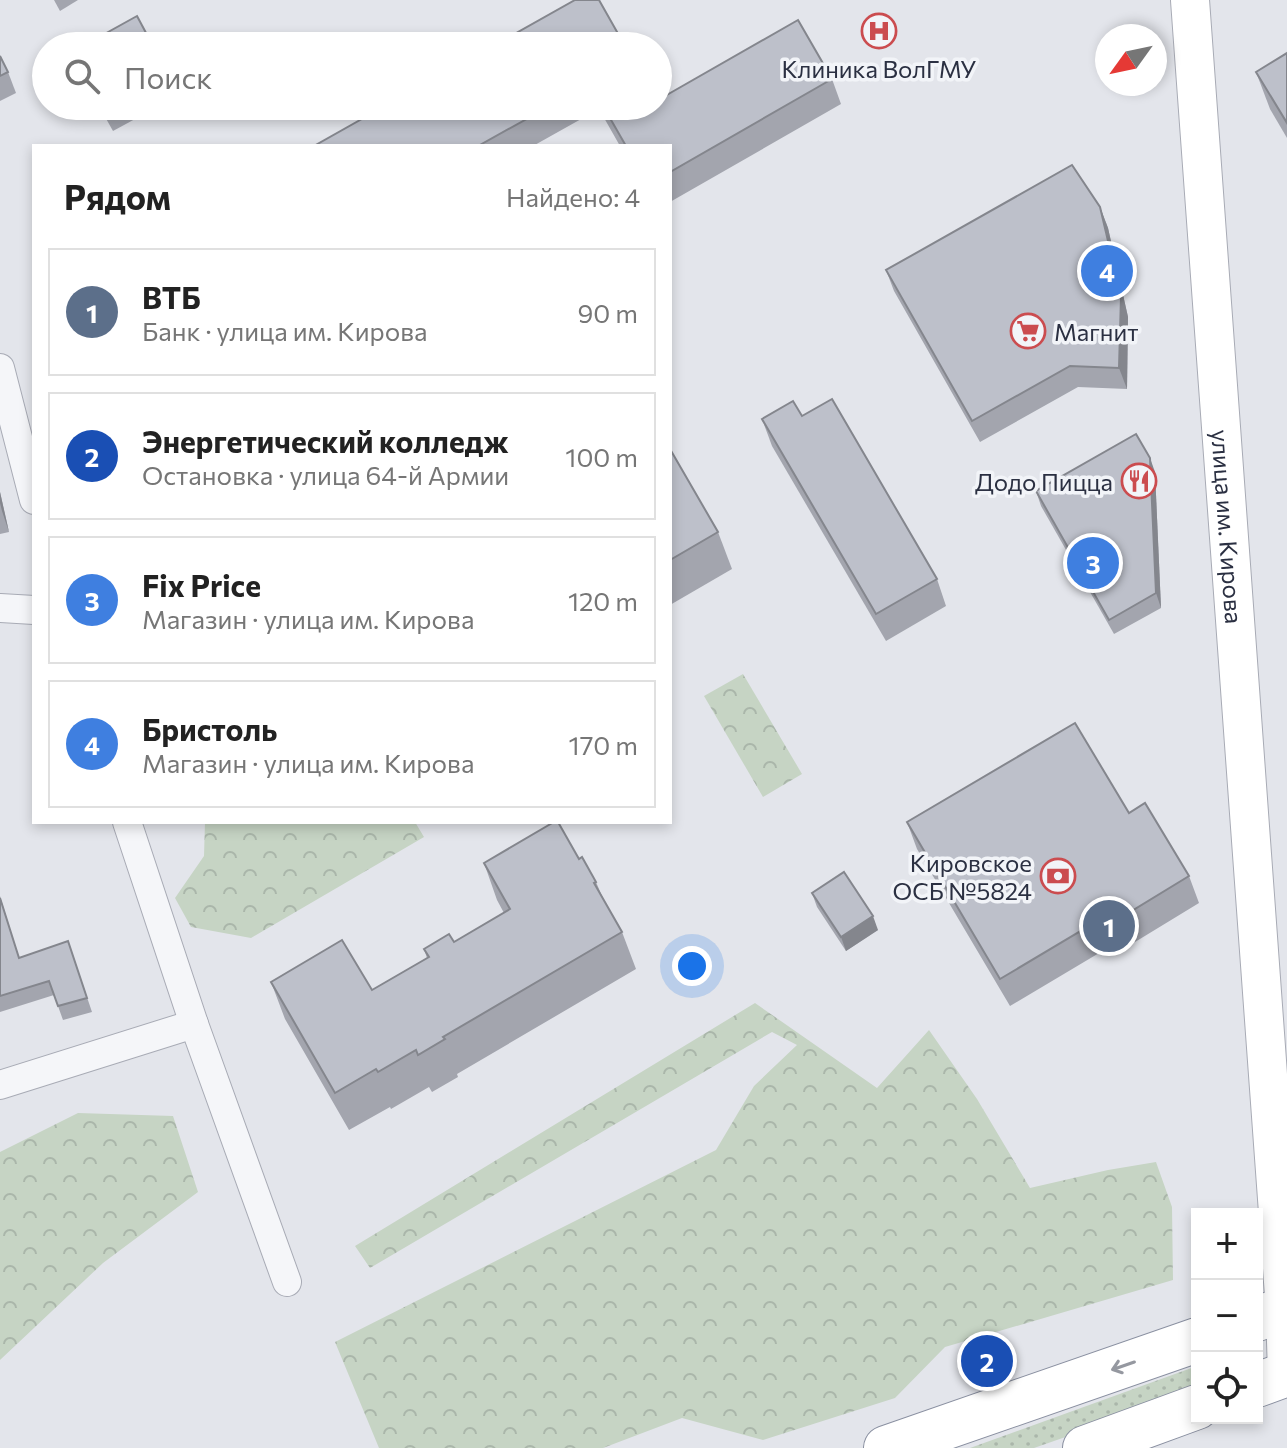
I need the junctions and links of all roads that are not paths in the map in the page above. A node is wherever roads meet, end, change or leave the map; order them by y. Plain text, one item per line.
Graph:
1 (1190, 0) edge
2 (0, 368) edge
3 (32, 492) edge
4 (0, 608) edge
5 (32, 610) edge
6 (128, 824) edge
7 (194, 1024) junction
8 (0, 1085) edge
9 (287, 1282) dead end
10 (1276, 1312) edge
11 (1191, 1342) edge
12 (1287, 1375) edge
13 (1263, 1383) edge
14 (1191, 1409) edge
15 (886, 1448) edge
16 (1085, 1448) edge

1 - 10 main road, улица им. Кирова
2 - 3 street
4 - 5 street
6 - 7 street
7 - 8 street
7 - 9 street
10 - 12 main road, улица им. Кирова
11 -> 15 highway
12 - 13 highway
14 - 16 highway

